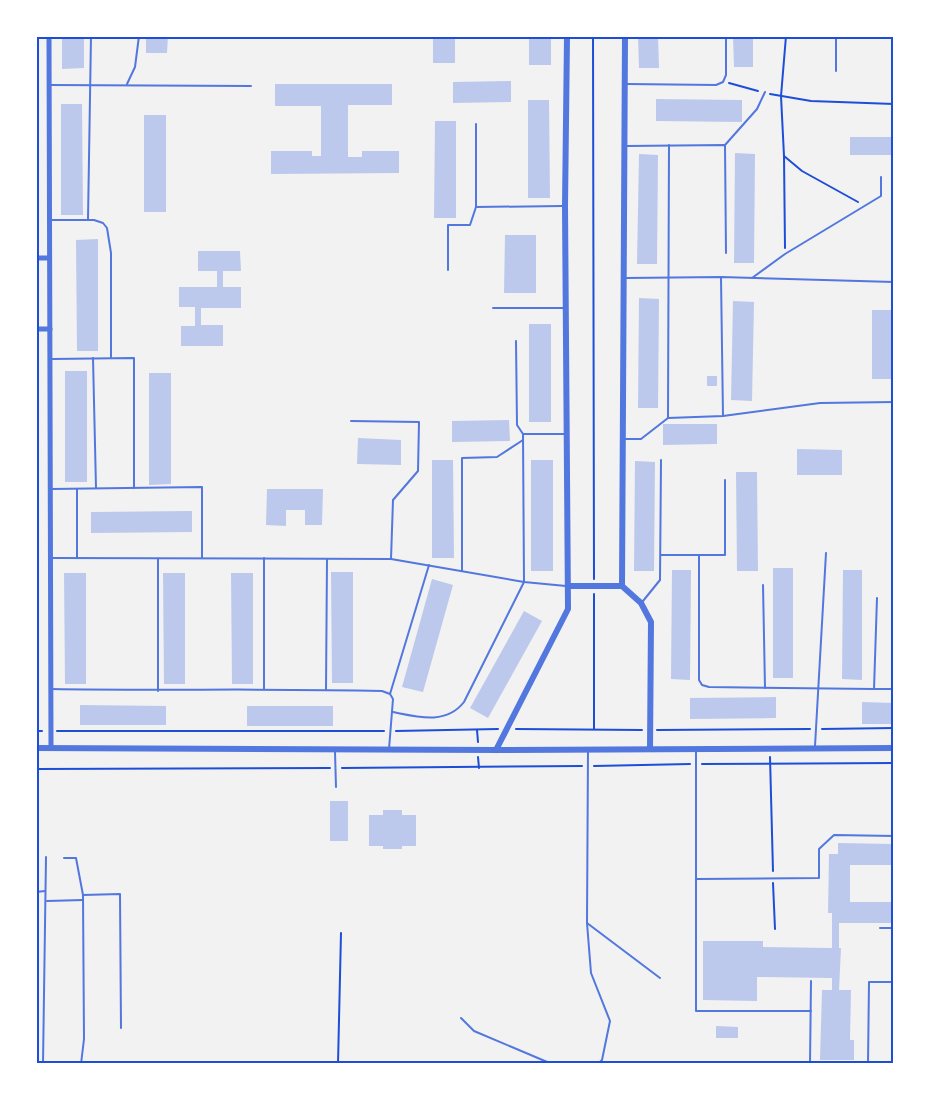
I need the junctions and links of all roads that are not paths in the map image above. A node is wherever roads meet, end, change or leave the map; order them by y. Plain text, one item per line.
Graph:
1 (49, 36) edge
2 (92, 36) edge
3 (139, 36) edge
4 (567, 36) edge
5 (625, 36) edge
6 (726, 36) edge
7 (836, 36) edge
8 (836, 72) dead end
9 (127, 84) junction
10 (624, 84) junction
11 (49, 85) junction
12 (92, 85) junction
13 (251, 86) dead end
14 (765, 92) road end
15 (476, 124) dead end
16 (669, 145) junction
17 (725, 145) junction
18 (624, 146) junction
19 (881, 177) dead end
20 (565, 206) junction
21 (476, 207) junction
22 (88, 219) junction
23 (49, 220) junction
24 (726, 253) dead end
25 (36, 258) edge
26 (49, 258) junction
27 (448, 270) dead end
28 (721, 277) junction
29 (669, 278) junction
30 (752, 278) junction
31 (624, 279) junction
32 (894, 282) edge
33 (493, 308) dead end
34 (566, 308) junction
35 (36, 329) edge
36 (50, 329) junction
37 (516, 341) dead end
38 (111, 357) junction
39 (93, 358) junction
40 (50, 359) junction
41 (894, 402) edge
42 (723, 416) junction
43 (668, 418) junction
44 (351, 421) dead end
45 (523, 434) junction
46 (567, 434) junction
47 (523, 440) junction
48 (623, 440) junction
49 (662, 460) dead end
50 (725, 480) dead end
51 (96, 488) junction
52 (134, 488) junction
53 (50, 489) junction
54 (77, 489) junction
55 (826, 553) dead end
56 (661, 555) junction
57 (699, 555) junction
58 (51, 558) junction
59 (77, 558) junction
60 (158, 558) junction
61 (202, 558) junction
62 (264, 558) junction
63 (327, 559) junction
64 (391, 559) junction
65 (429, 565) junction
66 (462, 571) junction
67 (524, 582) junction
68 (763, 585) dead end
69 (569, 586) junction
70 (622, 586) junction
71 (877, 598) dead end
72 (641, 603) junction
73 (765, 688) junction
74 (50, 689) junction
75 (264, 689) junction
76 (819, 689) junction
77 (874, 689) junction
78 (894, 689) edge
79 (326, 690) junction
80 (158, 691) junction
81 (390, 694) junction
82 (393, 712) junction
83 (36, 748) edge
84 (51, 748) junction
85 (815, 748) junction
86 (894, 748) edge
87 (335, 749) junction
88 (389, 749) junction
89 (650, 749) junction
90 (696, 749) junction
91 (496, 750) junction
92 (588, 750) junction
93 (336, 787) dead end
94 (894, 836) edge
95 (46, 857) dead end
96 (64, 858) dead end
97 (697, 879) junction
98 (46, 891) junction
99 (36, 892) edge
100 (83, 895) junction
101 (83, 900) junction
102 (46, 901) junction
103 (587, 923) junction
104 (880, 928) dead end
105 (894, 928) edge
106 (660, 978) dead end
107 (811, 981) dead end
108 (894, 982) edge
109 (811, 1011) junction
110 (461, 1018) dead end
111 (121, 1028) dead end
112 (43, 1064) edge
113 (81, 1064) edge
114 (552, 1064) edge
115 (598, 1064) edge
116 (810, 1064) edge
117 (868, 1064) edge

1 - 11 street
2 - 12 lane
3 - 9 lane
4 - 20 street
5 - 10 street
6 - 10 lane
7 - 8 lane
9 - 12 lane
9 - 13 lane
10 - 18 street
11 - 12 lane
11 - 23 street
12 - 22 lane
14 - 17 lane
15 - 21 lane
16 - 17 lane
16 - 18 lane
16 - 29 lane
17 - 24 lane
18 - 31 street
19 - 30 lane
20 - 21 lane
20 - 34 street
21 - 27 lane
22 - 23 lane
22 - 38 lane
23 - 26 street
25 - 26 street
26 - 36 street
28 - 29 lane
28 - 30 lane
28 - 42 lane
29 - 31 lane
29 - 43 lane
30 - 32 lane
31 - 48 street
33 - 34 lane
34 - 46 street
35 - 36 street
36 - 40 street
37 - 45 lane
38 - 39 lane
38 - 52 lane
39 - 40 lane
39 - 51 lane
40 - 53 street
41 - 42 lane
42 - 43 lane
43 - 48 lane
44 - 64 lane
45 - 46 lane
45 - 47 lane
46 - 69 street
47 - 66 lane
47 - 67 lane
48 - 70 street
49 - 56 lane
50 - 57 lane
51 - 52 lane
51 - 54 lane
52 - 61 lane
53 - 54 lane
53 - 58 street
54 - 59 lane
55 - 76 lane
56 - 57 lane
56 - 72 lane
57 - 73 lane
58 - 59 lane
58 - 74 street
59 - 60 lane
60 - 61 lane
60 - 80 lane
61 - 62 lane
62 - 63 lane
62 - 75 lane
63 - 64 lane
63 - 79 lane
64 - 65 lane
65 - 66 lane
65 - 81 lane
66 - 67 lane
67 - 69 lane
67 - 82 lane
68 - 73 lane
69 - 70 street
69 - 91 street
70 - 72 street
71 - 77 lane
72 - 89 street
73 - 76 lane
74 - 80 lane
74 - 84 street
75 - 79 lane
75 - 80 lane
76 - 77 lane
76 - 85 lane
77 - 78 lane
79 - 81 lane
81 - 82 lane
82 - 88 lane
83 - 84 street
84 - 87 street
85 - 86 street
85 - 90 street
87 - 88 street
87 - 93 lane
88 - 91 street
89 - 90 street
89 - 92 street
90 - 97 lane
91 - 92 street
92 - 103 lane
94 - 97 lane
95 - 98 lane
96 - 100 lane
97 - 109 lane
98 - 99 lane
98 - 102 lane
100 - 101 lane
100 - 111 lane
101 - 102 lane
101 - 113 lane
102 - 112 lane
103 - 106 lane
103 - 115 lane
104 - 105 lane
107 - 109 lane
108 - 117 lane
109 - 116 lane
110 - 114 lane

